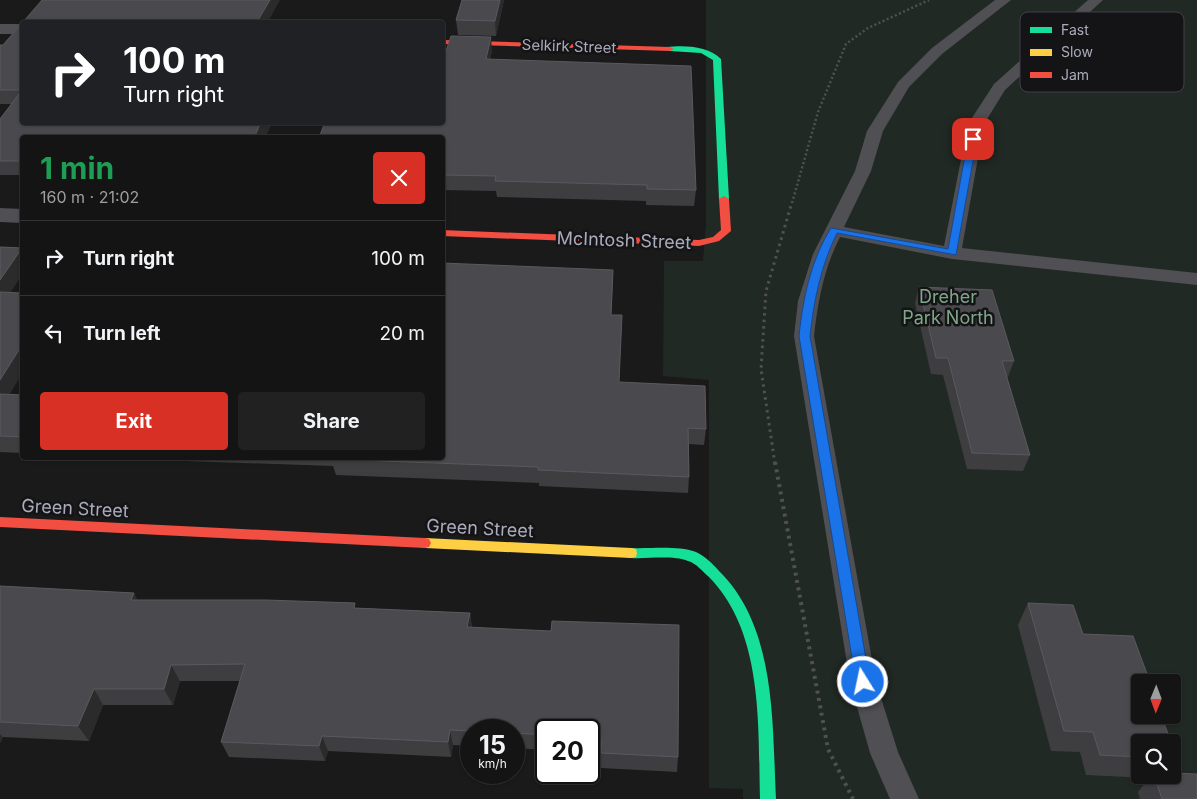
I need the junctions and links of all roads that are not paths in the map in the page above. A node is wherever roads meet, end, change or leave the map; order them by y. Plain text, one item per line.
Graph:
1 (1004, 0) edge
2 (1096, 0) edge
3 (1082, 12) edge
4 (0, 28) edge
5 (20, 29) edge
6 (445, 42) edge
7 (695, 50) joint
8 (1020, 67) edge
9 (0, 215) edge
10 (20, 216) edge
11 (834, 230) junction
12 (445, 233) edge
13 (952, 253) junction
14 (1197, 279) edge
15 (0, 522) edge
16 (768, 799) edge
17 (905, 799) edge

1 - 11 lane
2 - 3 lane
4 - 5 street
6 - 7 street, Selkirk Street
7 - 12 street, McIntosh Street
8 - 13 lane
9 - 10 street
11 - 13 lane
11 - 17 lane
13 - 14 lane
15 - 16 street, Green Street

